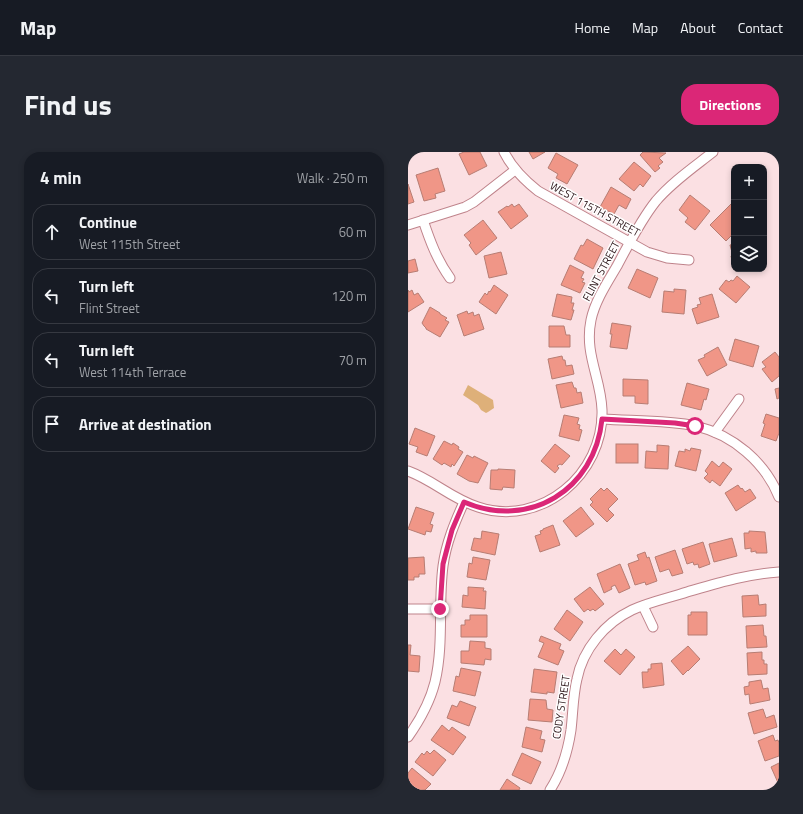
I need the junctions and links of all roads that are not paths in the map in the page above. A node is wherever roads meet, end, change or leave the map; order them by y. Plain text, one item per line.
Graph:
1 (504, 152) edge
2 (713, 152) edge
3 (515, 170) junction
4 (423, 220) junction
5 (408, 225) edge
6 (630, 243) junction
7 (689, 260) dead end
8 (450, 278) dead end
9 (738, 399) dead end
10 (602, 419) junction
11 (715, 432) junction
12 (408, 471) edge
13 (779, 497) edge
14 (464, 502) junction
15 (779, 572) edge
16 (643, 606) junction
17 (409, 608) dead end
18 (440, 609) junction
19 (653, 627) dead end
20 (408, 737) edge
21 (550, 790) edge

1 - 3 street, WEST 115TH STREET
2 - 6 street, FLINT STREET
3 - 4 street
3 - 6 street, WEST 115TH STREET
4 - 5 street
4 - 8 street
6 - 7 street, WEST 115TH STREET
6 - 10 street, FLINT STREET
9 - 11 street
10 - 11 street
10 - 14 street, FLINT STREET
11 - 13 street
12 - 14 street, FLINT STREET
14 - 18 street
15 - 16 street, CODY STREET
16 - 19 street
16 - 21 street, CODY STREET
17 - 18 street
18 - 20 street

